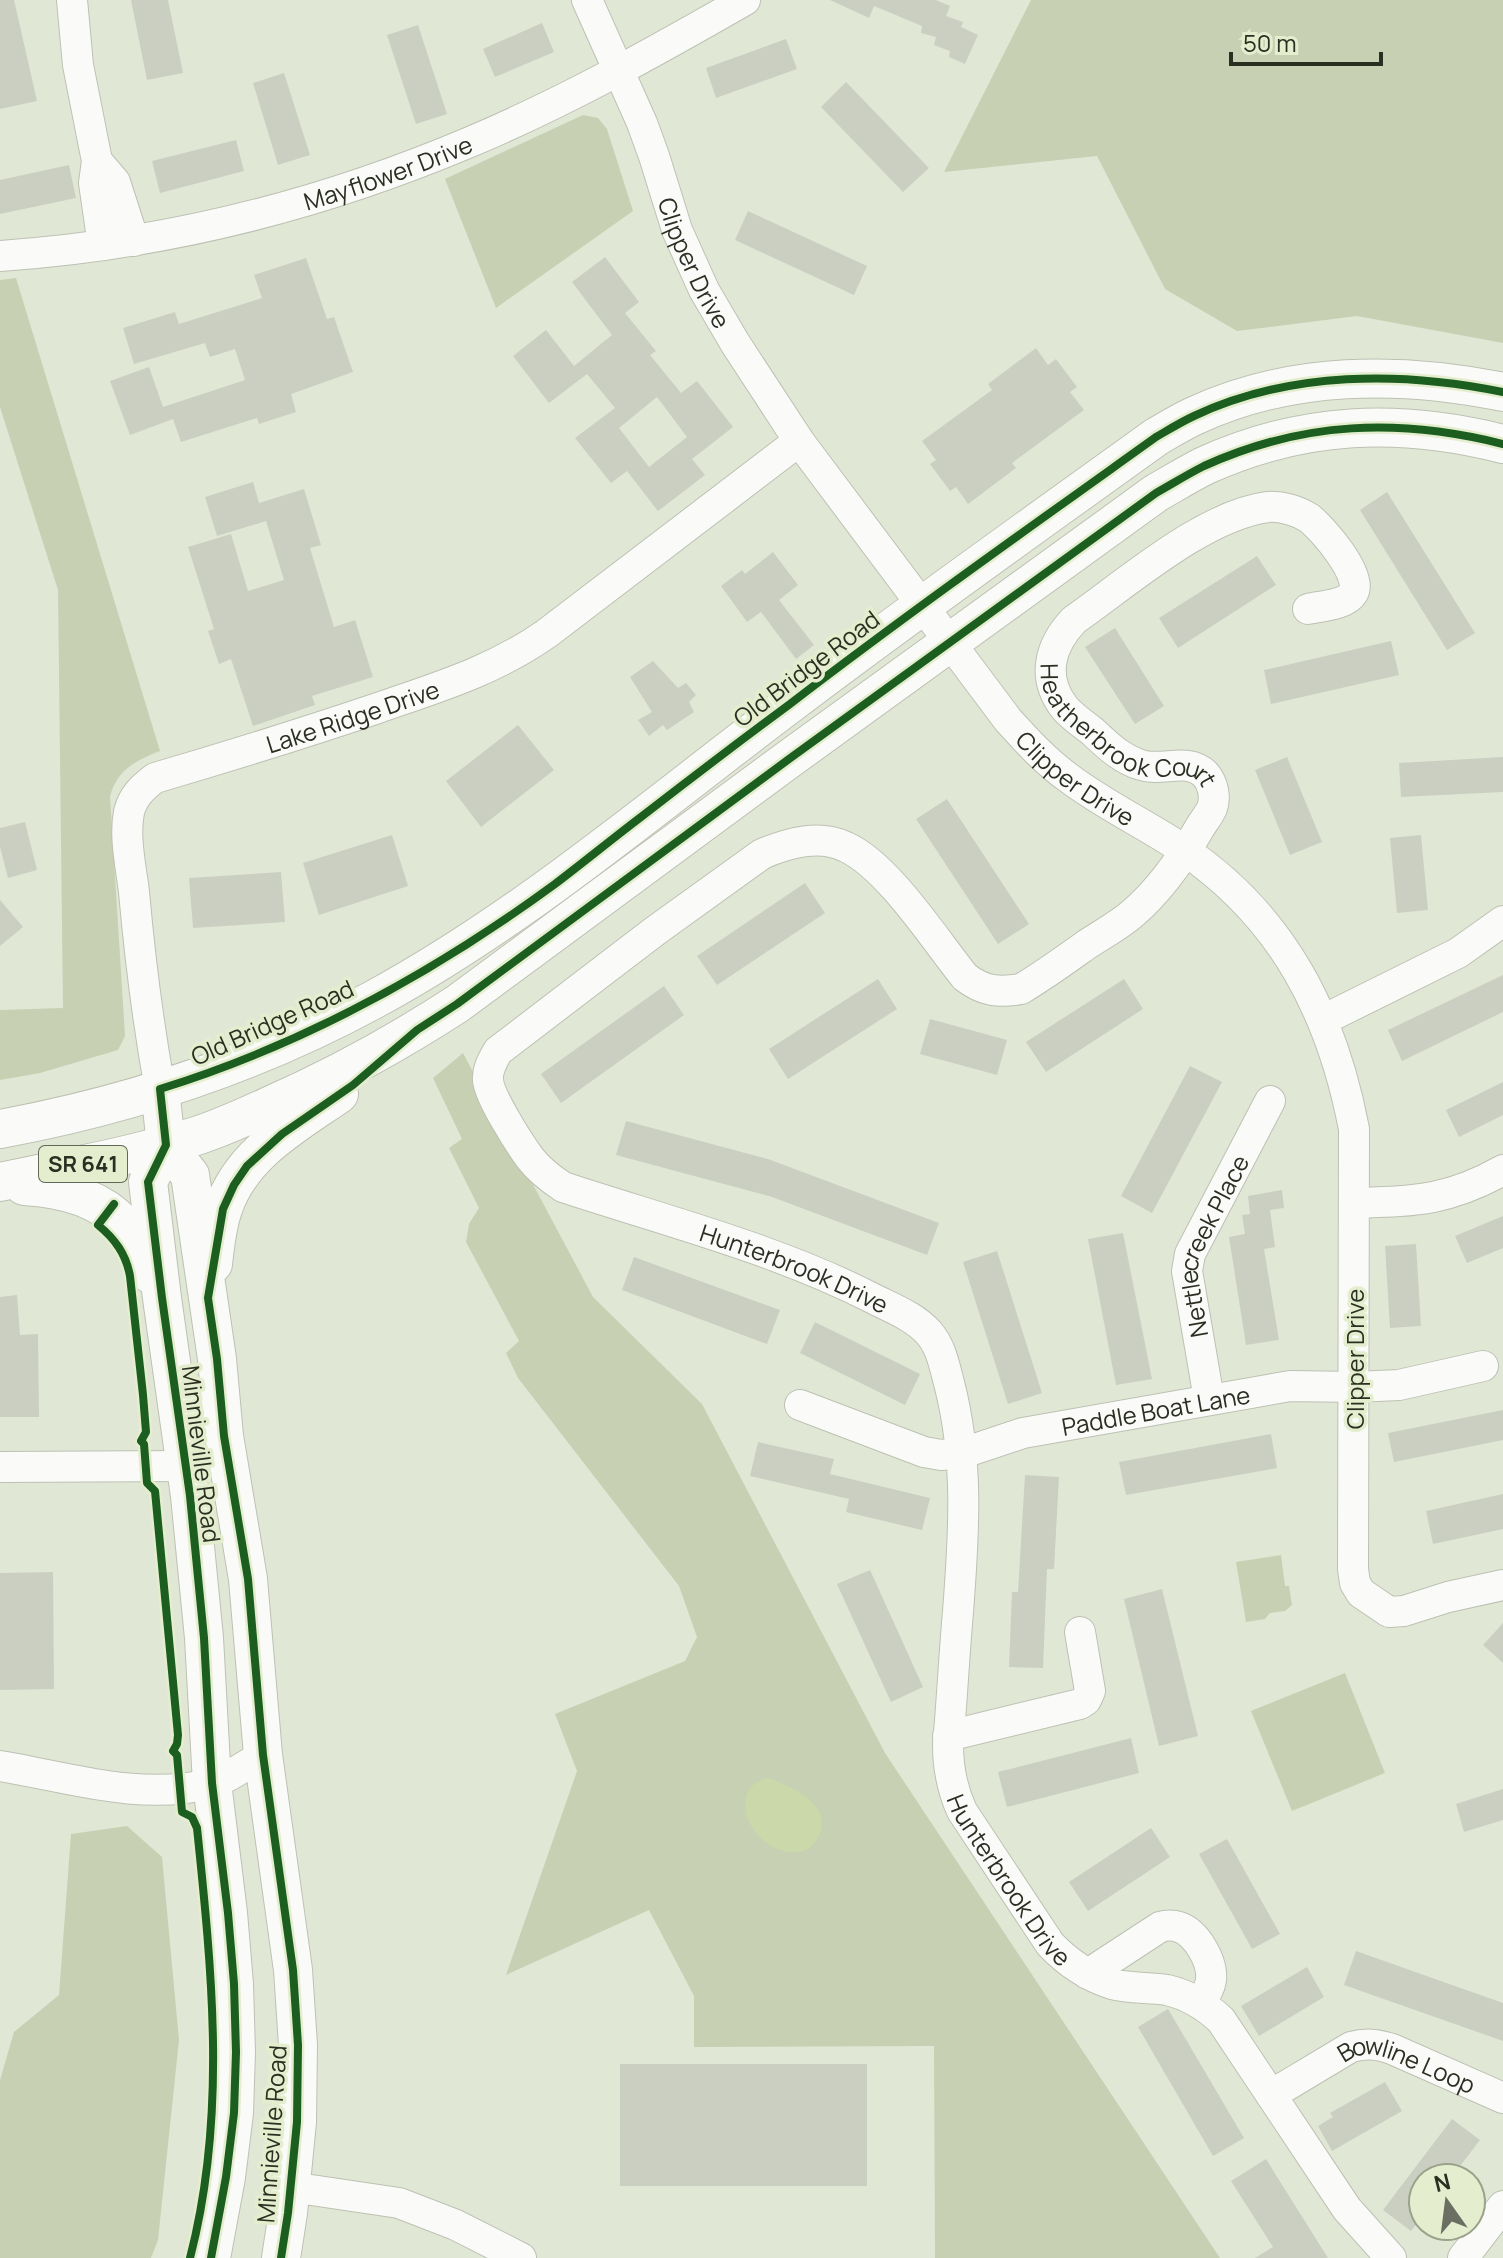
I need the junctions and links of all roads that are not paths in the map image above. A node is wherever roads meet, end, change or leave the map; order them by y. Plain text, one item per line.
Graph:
1 (72, 0) edge
2 (587, 0) edge
3 (745, 0) edge
4 (619, 70) junction
5 (97, 161) junction
6 (134, 241) junction
7 (103, 245) junction
8 (0, 256) edge
9 (1503, 392) edge
10 (799, 441) junction
11 (1503, 444) edge
12 (922, 605) junction
13 (1308, 609) dead end
14 (950, 643) junction
15 (1186, 852) junction
16 (1503, 921) edge
17 (1323, 1020) junction
18 (417, 1030) junction
19 (160, 1089) junction
20 (1270, 1101) dead end
21 (0, 1129) edge
22 (166, 1145) junction
23 (1503, 1170) edge
24 (0, 1183) edge
25 (1354, 1203) junction
26 (162, 1298) junction
27 (208, 1298) junction
28 (1483, 1366) dead end
29 (1354, 1387) junction
30 (1209, 1399) junction
31 (800, 1405) dead end
32 (963, 1453) junction
33 (185, 1466) junction
34 (0, 1467) edge
35 (1503, 1585) edge
36 (1080, 1632) dead end
37 (948, 1736) junction
38 (263, 1755) junction
39 (0, 1766) edge
40 (212, 1783) junction
41 (1088, 1974) junction
42 (1199, 2003) junction
43 (1271, 2095) junction
44 (1503, 2098) edge
45 (291, 2187) junction
46 (1503, 2206) edge
47 (487, 2250) edge
48 (211, 2258) edge
49 (281, 2258) edge
50 (521, 2258) edge
51 (1391, 2258) edge
52 (1463, 2258) edge

1 - 5 street
2 - 4 street, Clipper Drive
3 - 4 street, Mayflower Drive
4 - 6 street, Mayflower Drive
4 - 10 street, Clipper Drive
5 - 6 street
5 - 7 street
6 - 7 street, Mayflower Drive
7 - 8 street, Mayflower Drive
9 - 12 main road, Old Bridge Road / SR 641
10 - 12 street, Clipper Drive
10 - 19 street, Lake Ridge Drive
11 - 14 main road, SR 641
12 - 14 street, Clipper Drive
12 - 19 main road, Old Bridge Road / SR 641
13 - 15 street, Heatherbrook Court
14 - 15 street, Clipper Drive
14 - 18 main road, SR 641
15 - 17 street, Clipper Drive
15 - 32 street, Hunterbrook Drive
16 - 17 street
17 - 25 street, Clipper Drive
18 - 22 main road, SR 641
18 - 27 main road
19 - 21 main road, Old Bridge Road / SR 641
19 - 22 main road
20 - 30 street, Nettlecreek Place
22 - 24 main road, SR 641
22 - 26 main road, Minnieville Road
22 - 27 main road, Minnieville Road
23 - 25 street
24 - 26 main road
25 - 29 street, Clipper Drive
26 - 33 main road, Minnieville Road
27 - 38 main road, Minnieville Road
28 - 29 street, Paddle Boat Lane
29 - 30 street, Paddle Boat Lane
29 - 35 street, Clipper Drive
30 - 32 street, Paddle Boat Lane
31 - 32 street
32 - 37 street, Hunterbrook Drive
33 - 34 street
33 - 40 main road, Minnieville Road
36 - 37 street
37 - 41 street, Hunterbrook Drive
38 - 40 street
38 - 45 main road, Minnieville Road
39 - 40 street
40 - 48 main road, Minnieville Road
41 - 42 street, Hunterbrook Drive
41 - 42 street
42 - 43 street, Hunterbrook Drive
43 - 44 street, Bowline Loop
43 - 51 street, Hunterbrook Drive
45 - 47 street
45 - 49 main road, Minnieville Road
46 - 52 street
47 - 50 street

